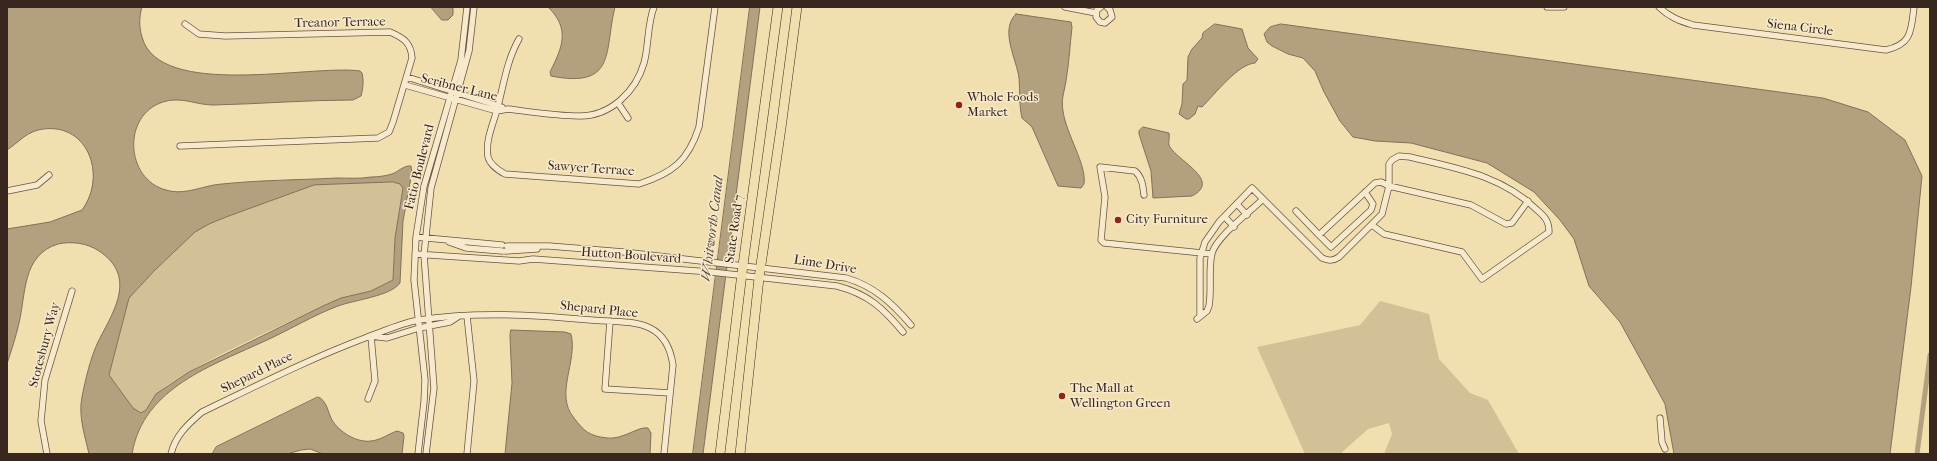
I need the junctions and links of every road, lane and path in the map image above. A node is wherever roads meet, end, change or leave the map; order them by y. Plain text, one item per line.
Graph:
1 (467, 7) edge
2 (474, 7) edge
3 (654, 7) edge
4 (715, 7) edge
5 (778, 7) edge
6 (797, 7) edge
7 (1065, 7) edge
8 (1101, 7) edge
9 (1107, 7) edge
10 (1548, 7) edge
11 (1564, 7) edge
12 (1659, 7) edge
13 (1914, 7) edge
14 (1096, 13) junction
15 (185, 24) dead end
16 (519, 39) dead end
17 (407, 78) junction
18 (404, 85) junction
19 (451, 91) junction
20 (459, 93) junction
21 (449, 99) junction
22 (456, 100) junction
23 (618, 103) junction
24 (498, 108) junction
25 (628, 118) dead end
26 (180, 146) dead end
27 (49, 175) dead end
28 (1389, 186) junction
29 (7, 191) edge
30 (1365, 192) junction
31 (1144, 195) dead end
32 (1263, 199) junction
33 (1528, 201) junction
34 (1237, 204) junction
35 (1296, 211) dead end
36 (1247, 215) junction
37 (1224, 217) junction
38 (1372, 225) junction
39 (1234, 227) junction
40 (1320, 235) junction
41 (416, 237) junction
42 (425, 238) junction
43 (439, 239) junction
44 (549, 246) junction
45 (466, 248) junction
46 (504, 248) junction
47 (519, 251) junction
48 (1202, 251) junction
49 (415, 254) junction
50 (1212, 254) junction
51 (424, 255) junction
52 (466, 258) junction
53 (519, 261) junction
54 (743, 265) junction
55 (760, 268) junction
56 (742, 276) junction
57 (759, 278) junction
58 (72, 290) dead end
59 (459, 316) junction
60 (468, 316) junction
61 (428, 319) junction
62 (418, 320) junction
63 (610, 321) junction
64 (911, 325) dead end
65 (428, 326) junction
66 (419, 328) junction
67 (903, 332) dead end
68 (371, 336) junction
69 (670, 393) junction
70 (368, 399) dead end
71 (1660, 418) dead end
72 (1665, 449) dead end
73 (47, 454) edge
74 (171, 454) edge
75 (418, 454) edge
76 (426, 454) edge
77 (467, 454) edge
78 (664, 454) edge
79 (720, 454) edge
80 (740, 454) edge

1 - 19 street, Fatio Boulevard
2 - 20 street, Fatio Boulevard
3 - 23 street, Scribner Lane
4 - 24 street, Sawyer Terrace
5 - 54 main road, State Road 7
6 - 55 main road
7 - 14 street
8 - 14 street
9 - 14 street
10 - 11 street
12 - 13 street, Siena Circle
15 - 17 street, Treanor Terrace
16 - 24 street, Sawyer Terrace
17 - 18 street, Treanor Terrace
17 - 19 street, Scribner Lane
18 - 21 street, Scribner Lane
18 - 26 street, Treanor Terrace
19 - 20 street, Scribner Lane
19 - 21 street, Fatio Boulevard
20 - 22 street, Fatio Boulevard
20 - 24 street, Scribner Lane
21 - 22 street, Scribner Lane
21 - 41 street, Fatio Boulevard
22 - 24 street, Scribner Lane
22 - 42 street, Fatio Boulevard
23 - 24 street, Scribner Lane
23 - 25 street
27 - 29 street
28 - 30 street
28 - 33 street
28 - 33 street
28 - 38 street
30 - 40 street
30 - 40 street
31 - 48 street
32 - 34 street
32 - 36 street
32 - 38 street
33 - 38 street
34 - 36 street
34 - 37 street
35 - 40 street
36 - 39 street
37 - 39 street
37 - 48 street
39 - 50 street
41 - 42 street, Hutton Boulevard
41 - 49 street, Fatio Boulevard
42 - 43 street, Hutton Boulevard
42 - 51 street, Fatio Boulevard
43 - 45 street, Hutton Boulevard
43 - 46 street, Hutton Boulevard
44 - 46 street, Hutton Boulevard
44 - 47 street, Hutton Boulevard
44 - 54 street, Hutton Boulevard
45 - 46 street, Hutton Boulevard
45 - 52 street
46 - 47 street, Hutton Boulevard
47 - 53 street
48 - 50 street
48 - 50 street
49 - 51 street, Hutton Boulevard
49 - 62 street, Fatio Boulevard
51 - 52 street, Hutton Boulevard
51 - 61 street, Fatio Boulevard
52 - 53 street, Hutton Boulevard
53 - 56 street, Hutton Boulevard
54 - 55 street, Lime Drive
54 - 56 main road, State Road 7
55 - 57 main road
55 - 64 street, Lime Drive
56 - 57 street, Lime Drive
56 - 79 main road, State Road 7
57 - 67 street, Lime Drive
57 - 80 main road
58 - 73 street, Stotesbury Way
59 - 60 street, Shepard Place
59 - 61 street, Shepard Place
59 - 65 street, Shepard Place
60 - 63 street, Shepard Place
60 - 77 street
61 - 62 street, Shepard Place
61 - 65 street, Fatio Boulevard
62 - 66 street, Fatio Boulevard
62 - 68 street, Shepard Place
63 - 69 street, Shepard Place
63 - 69 street
65 - 66 street, Shepard Place
65 - 76 street, Fatio Boulevard
66 - 68 street, Shepard Place
66 - 75 street, Fatio Boulevard
68 - 70 street
68 - 74 street, Shepard Place
69 - 78 street, Shepard Place
71 - 72 street

